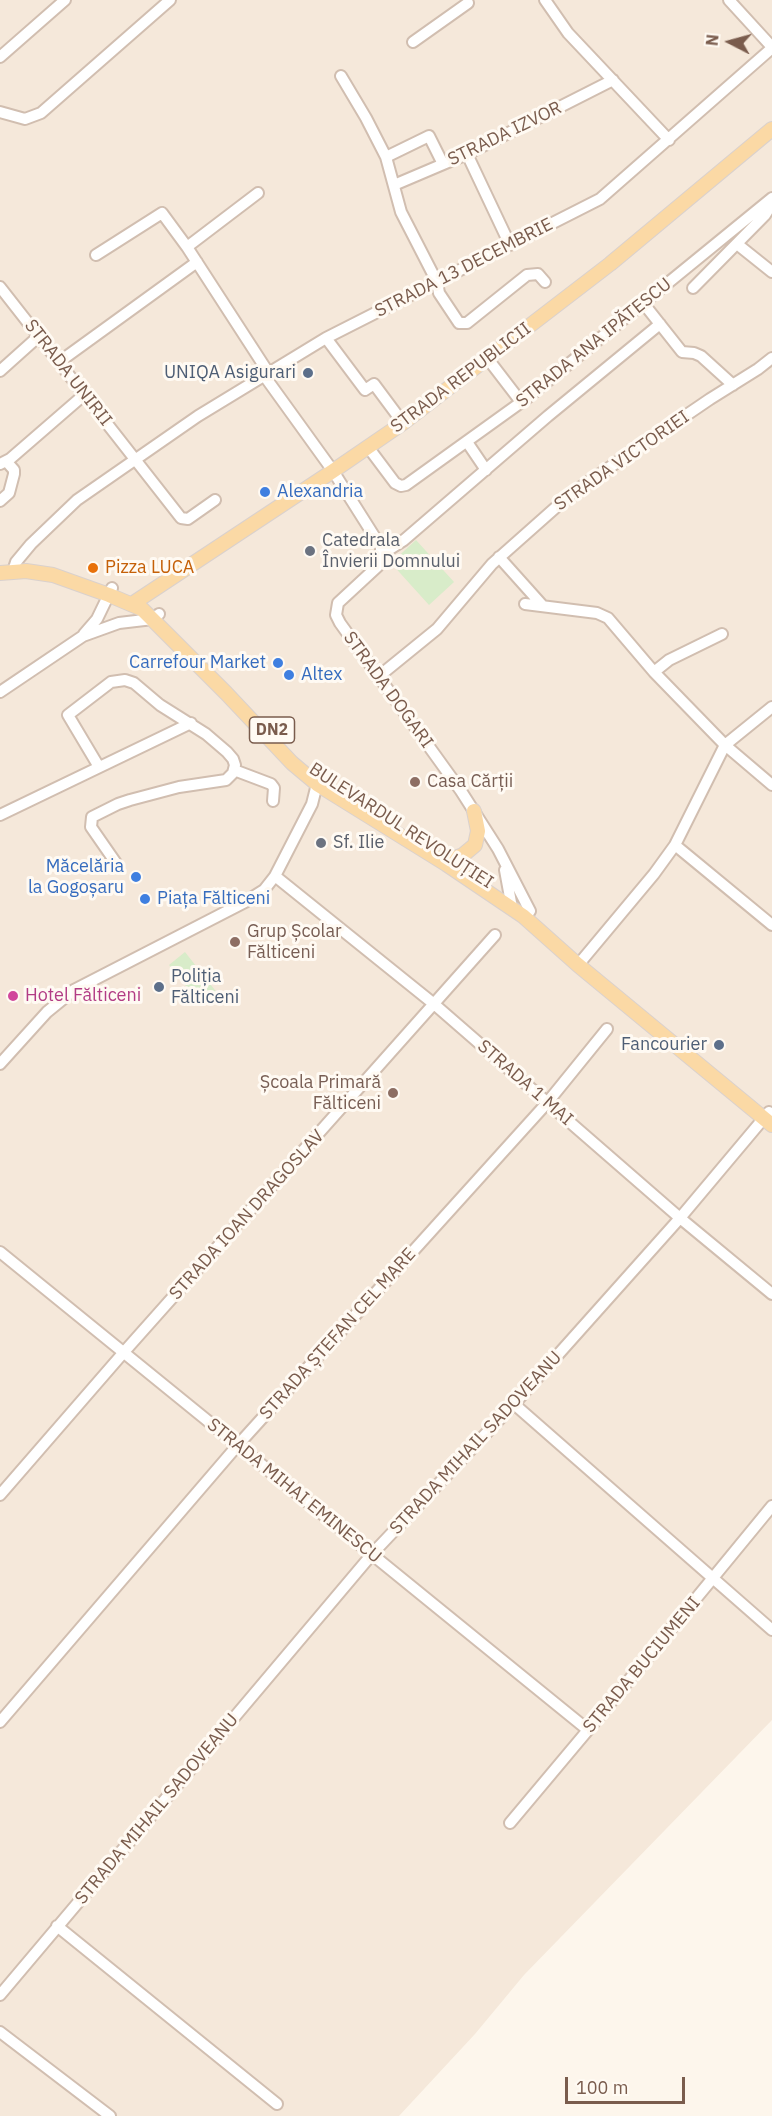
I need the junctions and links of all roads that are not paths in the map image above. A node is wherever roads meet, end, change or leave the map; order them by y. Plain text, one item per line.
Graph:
1 (65, 0) edge
2 (170, 0) edge
3 (545, 0) edge
4 (729, 0) edge
5 (469, 1) edge
6 (413, 42) dead end
7 (772, 48) edge
8 (0, 57) edge
9 (340, 76) dead end
10 (613, 80) junction
11 (0, 112) edge
12 (772, 129) edge
13 (669, 140) junction
14 (467, 154) junction
15 (386, 157) junction
16 (443, 164) junction
17 (394, 185) junction
18 (258, 193) dead end
19 (772, 198) edge
20 (772, 204) edge
21 (737, 244) junction
22 (510, 245) junction
23 (187, 247) junction
24 (96, 255) dead end
25 (197, 262) junction
26 (772, 272) edge
27 (437, 282) junction
28 (545, 282) dead end
29 (0, 287) edge
30 (693, 288) dead end
31 (644, 304) junction
32 (660, 324) junction
33 (39, 336) junction
34 (326, 338) junction
35 (772, 358) edge
36 (488, 359) junction
37 (59, 362) junction
38 (0, 371) edge
39 (266, 373) junction
40 (733, 385) junction
41 (85, 394) junction
42 (521, 402) junction
43 (403, 423) junction
44 (467, 442) junction
45 (368, 447) junction
46 (135, 459) junction
47 (3, 463) edge
48 (486, 470) junction
49 (333, 471) junction
50 (215, 500) dead end
51 (0, 501) edge
52 (382, 554) junction
53 (499, 557) junction
54 (0, 564) edge
55 (10, 569) edge
56 (110, 591) junction
57 (134, 601) junction
58 (525, 604) dead end
59 (542, 605) junction
60 (156, 616) junction
61 (722, 634) dead end
62 (83, 636) junction
63 (654, 672) junction
64 (378, 677) junction
65 (0, 692) edge
66 (772, 707) edge
67 (191, 723) junction
68 (727, 747) junction
69 (99, 767) junction
70 (234, 770) junction
71 (318, 780) junction
72 (772, 785) edge
73 (273, 801) dead end
74 (474, 811) junction
75 (0, 815) edge
76 (675, 845) junction
77 (452, 859) junction
78 (503, 861) junction
79 (116, 863) dead end
80 (275, 876) junction
81 (519, 908) junction
82 (770, 920) edge
83 (495, 935) dead end
84 (580, 962) junction
85 (434, 1004) junction
86 (607, 1029) dead end
87 (0, 1064) edge
88 (547, 1103) junction
89 (769, 1118) edge
90 (680, 1218) junction
91 (0, 1252) edge
92 (772, 1294) edge
93 (124, 1352) junction
94 (514, 1404) junction
95 (237, 1446) junction
96 (0, 1495) edge
97 (772, 1506) edge
98 (373, 1553) junction
99 (714, 1578) junction
100 (772, 1630) edge
101 (0, 1722) edge
102 (588, 1730) junction
103 (510, 1823) dead end
104 (57, 1926) junction
105 (0, 1995) edge
106 (0, 2032) edge
107 (277, 2104) dead end
108 (110, 2116) edge

1 - 8 street
2 - 11 street
3 - 10 street
4 - 7 street
5 - 6 street
7 - 13 street, STRADA 13 DECEMBRIE
9 - 15 street
10 - 13 street
10 - 14 street, STRADA IZVOR
12 - 36 main road, STRADA REPUBLICII
13 - 22 street, STRADA 13 DECEMBRIE
14 - 16 street, STRADA IZVOR
14 - 22 street
15 - 16 street
15 - 17 street
16 - 17 street, STRADA IZVOR
17 - 27 street
18 - 23 street
19 - 31 street, STRADA ANA IPĂTESCU
20 - 21 street, STRADA ANA IPĂTESCU
21 - 26 street
21 - 30 street, STRADA ANA IPĂTESCU
22 - 27 street, STRADA 13 DECEMBRIE
23 - 24 street
23 - 25 street
25 - 37 street
25 - 39 street
27 - 28 street
27 - 34 street, STRADA 13 DECEMBRIE
29 - 33 street, STRADA UNIRII
31 - 32 street
31 - 42 street, STRADA ANA IPĂTESCU
32 - 40 street
32 - 48 street
33 - 37 street, STRADA UNIRII
33 - 38 street
34 - 39 street, STRADA 13 DECEMBRIE
34 - 43 street
35 - 40 street, STRADA VICTORIEI
36 - 42 street
36 - 43 main road, STRADA REPUBLICII
37 - 41 street, STRADA UNIRII
39 - 46 street, STRADA 13 DECEMBRIE
39 - 49 street
40 - 53 street, STRADA VICTORIEI
41 - 46 street, STRADA UNIRII
41 - 47 street
42 - 44 street, STRADA ANA IPĂTESCU
43 - 45 main road, STRADA REPUBLICII
44 - 45 street, STRADA ANA IPĂTESCU
44 - 48 street
45 - 49 main road, STRADA REPUBLICII
46 - 50 street, STRADA UNIRII
46 - 55 street, STRADA 13 DECEMBRIE
47 - 51 street
48 - 52 street
49 - 52 street
49 - 57 main road, STRADA REPUBLICII
52 - 64 street, STRADA DOGARI
53 - 59 street
53 - 64 street, STRADA VICTORIEI
54 - 55 main road, DN2
55 - 56 main road, BULEVARDUL REVOLUȚIEI / DN2
56 - 57 main road, BULEVARDUL REVOLUȚIEI / DN2
56 - 62 street
57 - 60 main road, BULEVARDUL REVOLUȚIEI / DN2
58 - 59 street
59 - 63 street
60 - 62 street
60 - 71 main road, BULEVARDUL REVOLUȚIEI / DN2
61 - 63 street
62 - 65 street
63 - 68 street
64 - 74 street, STRADA DOGARI
66 - 68 street
67 - 69 street
67 - 69 street
67 - 70 street
68 - 72 street
68 - 76 street
69 - 75 street
70 - 73 street
70 - 79 street
71 - 77 main road, BULEVARDUL REVOLUȚIEI / DN2
71 - 80 street
71 - 81 main road, BULEVARDUL REVOLUȚIEI / DN2
74 - 77 main road
74 - 78 street, STRADA DOGARI
76 - 82 street
76 - 84 street
77 - 81 main road, BULEVARDUL REVOLUȚIEI / DN2
78 - 81 street, STRADA DOGARI
78 - 81 street, STRADA DOGARI
80 - 85 street, STRADA 1 MAI
80 - 87 street
81 - 84 main road, DN2
83 - 85 street, STRADA IOAN DRAGOSLAV
84 - 89 main road, DN2
85 - 88 street, STRADA 1 MAI
85 - 93 street, STRADA IOAN DRAGOSLAV
86 - 88 street, STRADA ȘTEFAN CEL MARE
88 - 90 street, STRADA 1 MAI
88 - 95 street, STRADA ȘTEFAN CEL MARE
89 - 90 street, STRADA MIHAIL SADOVEANU
90 - 92 street, STRADA 1 MAI
90 - 94 street, STRADA MIHAIL SADOVEANU
91 - 93 street, STRADA MIHAI EMINESCU
93 - 95 street, STRADA MIHAI EMINESCU
93 - 96 street, STRADA IOAN DRAGOSLAV
94 - 98 street, STRADA MIHAIL SADOVEANU
94 - 99 street
95 - 98 street, STRADA MIHAI EMINESCU
95 - 101 street, STRADA ȘTEFAN CEL MARE
97 - 99 street, STRADA BUCIUMENI
98 - 102 street, STRADA MIHAI EMINESCU
98 - 104 street, STRADA MIHAIL SADOVEANU
99 - 100 street
99 - 102 street, STRADA BUCIUMENI
102 - 103 street, STRADA BUCIUMENI
104 - 105 street, STRADA MIHAIL SADOVEANU
104 - 107 street
106 - 108 street

